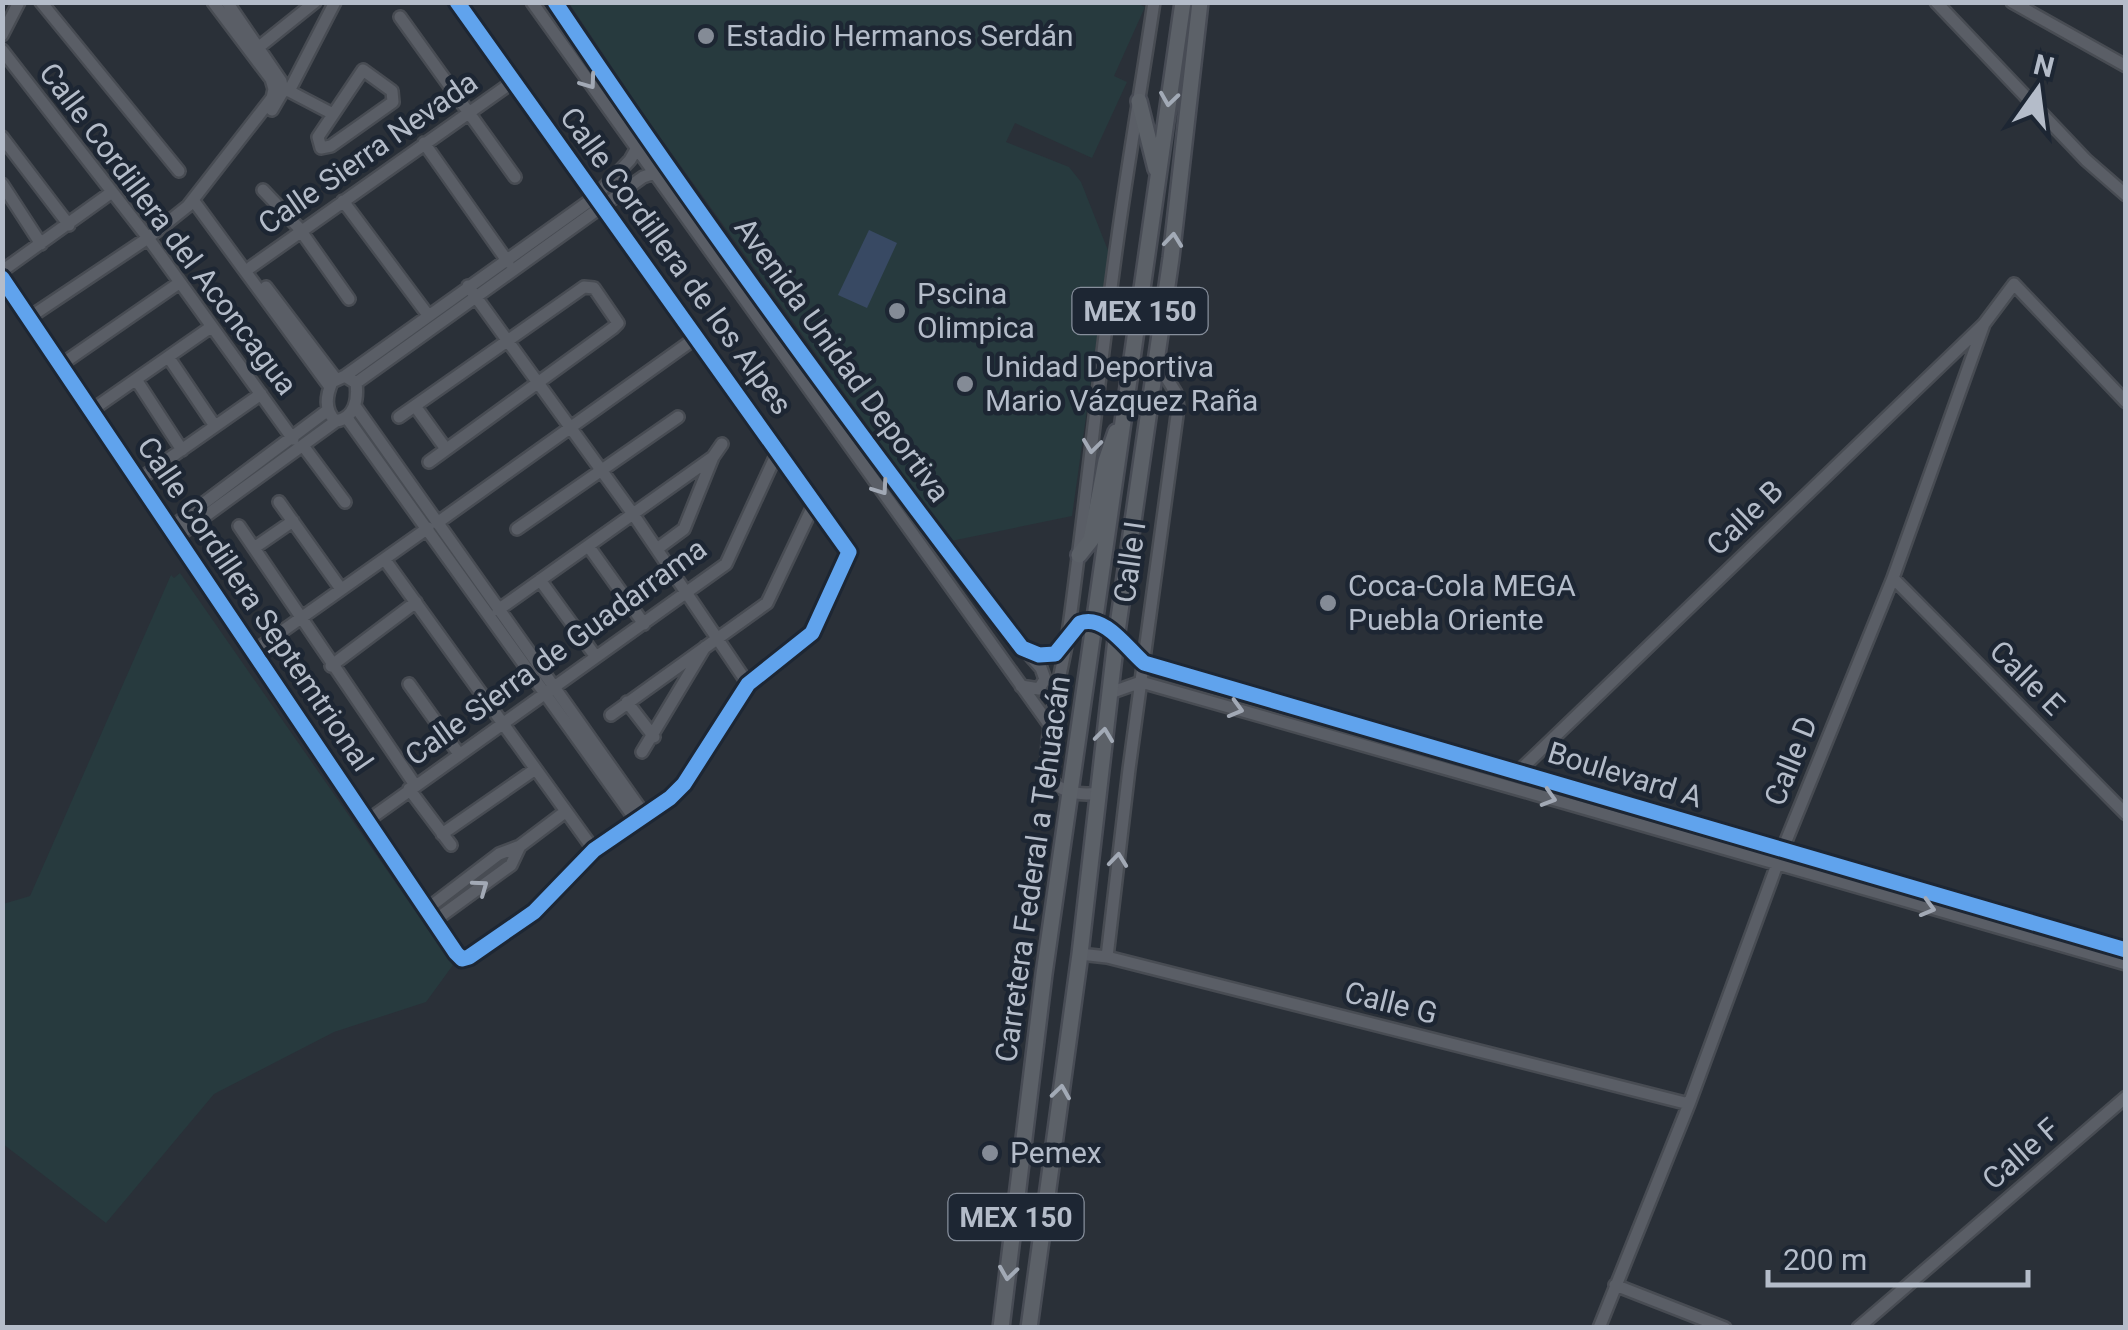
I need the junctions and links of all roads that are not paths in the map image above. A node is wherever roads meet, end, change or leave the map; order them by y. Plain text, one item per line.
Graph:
1 (19, 2) edge
2 (42, 2) edge
3 (214, 2) edge
4 (227, 2) edge
5 (335, 2) edge
6 (457, 2) edge
7 (532, 2) edge
8 (556, 2) edge
9 (1154, 2) edge
10 (1182, 2) edge
11 (1200, 2) edge
12 (1936, 2) edge
13 (2012, 2) edge
14 (308, 4) edge
15 (400, 17) dead end
16 (2, 35) edge
17 (260, 46) junction
18 (2, 50) edge
19 (2126, 66) edge
20 (514, 81) junction
21 (282, 90) junction
22 (1139, 100) junction
23 (468, 112) junction
24 (333, 114) junction
25 (642, 132) junction
26 (2, 137) edge
27 (424, 143) junction
28 (637, 148) junction
29 (630, 160) junction
30 (670, 170) junction
31 (179, 171) dead end
32 (649, 175) junction
33 (515, 176) dead end
34 (1158, 180) junction
35 (2, 184) edge
36 (263, 190) dead end
37 (112, 192) junction
38 (2126, 195) edge
39 (195, 201) junction
40 (343, 201) junction
41 (599, 201) junction
42 (69, 225) junction
43 (300, 232) junction
44 (148, 238) junction
45 (40, 244) junction
46 (510, 264) junction
47 (251, 267) junction
48 (2, 275) edge
49 (180, 283) junction
50 (471, 292) junction
51 (349, 299) dead end
52 (428, 315) junction
53 (30, 318) junction
54 (1984, 324) junction
55 (211, 327) junction
56 (697, 337) junction
57 (506, 341) junction
58 (168, 358) junction
59 (1156, 358) junction
60 (62, 364) junction
61 (812, 380) junction
62 (137, 381) junction
63 (342, 381) junction
64 (538, 385) junction
65 (262, 394) junction
66 (1128, 400) junction
67 (2126, 402) edge
68 (355, 406) junction
69 (416, 406) junction
70 (92, 410) junction
71 (328, 410) junction
72 (399, 416) dead end
73 (678, 417) dead end
74 (342, 420) junction
75 (216, 426) junction
76 (570, 428) junction
77 (850, 433) junction
78 (292, 439) junction
79 (722, 444) dead end
80 (304, 447) junction
81 (446, 449) junction
82 (182, 450) junction
83 (778, 452) junction
84 (714, 456) junction
85 (429, 462) dead end
86 (601, 470) junction
87 (140, 479) junction
88 (224, 496) junction
89 (279, 502) dead end
90 (345, 502) dead end
91 (815, 502) junction
92 (632, 514) junction
93 (293, 521) junction
94 (239, 526) dead end
95 (433, 526) junction
96 (517, 530) dead end
97 (175, 531) junction
98 (589, 547) junction
99 (254, 548) junction
100 (657, 549) junction
101 (1079, 554) junction
102 (385, 560) junction
103 (1892, 578) junction
104 (540, 580) junction
105 (342, 589) junction
106 (688, 592) junction
107 (416, 602) junction
108 (498, 610) junction
109 (300, 619) junction
110 (1096, 620) junction
111 (644, 624) junction
112 (1116, 639) junction
113 (712, 640) junction
114 (1068, 642) junction
115 (1022, 648) junction
116 (253, 652) junction
117 (596, 657) junction
118 (1144, 662) junction
119 (331, 666) junction
120 (1142, 682) junction
121 (409, 684) dead end
122 (748, 684) junction
123 (1021, 686) junction
124 (548, 690) junction
125 (1110, 693) junction
126 (628, 702) junction
127 (611, 715) dead end
128 (1320, 716) junction
129 (501, 724) junction
130 (1051, 727) junction
131 (1315, 731) junction
132 (654, 737) junction
133 (642, 752) dead end
134 (459, 754) junction
135 (534, 770) junction
136 (1518, 771) junction
137 (1508, 785) junction
138 (412, 787) junction
139 (1070, 792) junction
140 (1097, 793) junction
141 (565, 812) junction
142 (2126, 814) edge
143 (639, 817) junction
144 (367, 820) junction
145 (594, 850) junction
146 (1782, 851) junction
147 (1776, 866) junction
148 (1888, 881) junction
149 (1884, 896) junction
150 (431, 915) junction
151 (2126, 950) edge
152 (1080, 954) junction
153 (1107, 957) junction
154 (2126, 964) edge
155 (2126, 1097) edge
156 (1689, 1104) junction
157 (1616, 1285) junction
158 (1001, 1328) edge
159 (1029, 1328) edge
160 (1599, 1328) edge
161 (1724, 1328) edge
162 (1858, 1328) edge

1 - 16 street
2 - 31 street
3 - 21 street
4 - 17 street
5 - 21 street
6 - 20 street, Calle Cordillera de los Alpes
7 -> 28 street, Avenida Unidad Deportiva
8 - 25 street, Avenida Unidad Deportiva
9 - 22 street
10 -> 34 main road, Carretera Federal a Tehuacán / MEX 150
59 -> 11 main road, Carretera Federal a Tehuacán / MEX 150
12 - 38 street
13 - 19 street
14 - 17 street
15 - 23 street
17 - 21 street
18 - 37 street, Calle Cordillera del Aconcagua
20 - 23 street, Calle Sierra Nevada
20 - 41 street, Calle Cordillera de los Alpes
21 - 24 street
21 - 39 street
22 - 34 main road
22 -> 101 street
23 - 27 street, Calle Sierra Nevada
23 - 33 street
24 - 24 street
25 - 28 street
25 - 30 street, Avenida Unidad Deportiva
26 - 42 street
27 - 40 street, Calle Sierra Nevada
27 - 46 street
28 - 29 street
28 - 32 street, Avenida Unidad Deportiva
29 - 32 street
29 - 41 street
30 - 32 street
30 - 61 street, Avenida Unidad Deportiva
32 - 41 street
32 - 61 street, Avenida Unidad Deportiva
34 - 66 main road, Carretera Federal a Tehuacán / MEX 150
35 - 45 street
36 - 43 street
37 - 42 street
37 - 44 street, Calle Cordillera del Aconcagua
39 - 44 street
39 - 47 street
39 - 63 street
40 - 43 street, Calle Sierra Nevada
40 - 52 street
41 - 46 street
41 - 56 street, Calle Cordillera de los Alpes
42 - 45 street
43 - 47 street, Calle Sierra Nevada
43 - 51 street
44 - 49 street, Calle Cordillera del Aconcagua
44 - 53 street
45 - 48 street
46 - 50 street
47 - 63 street
48 - 53 street, Calle Cordillera Septemtrional
49 - 55 street, Calle Cordillera del Aconcagua
49 - 60 street
50 - 52 street
50 - 57 street
50 - 63 street
52 - 63 street
53 - 60 street, Calle Cordillera Septemtrional
54 - 67 street, Calle B
54 - 103 street, Calle D
54 - 136 street, Calle B
55 - 58 street
55 - 65 street, Calle Cordillera del Aconcagua
56 - 76 street
56 - 83 street, Calle Cordillera de los Alpes
57 - 64 street
57 - 64 street
57 - 69 street
58 - 62 street
58 - 75 street
59 - 112 main road, Carretera Federal a Tehuacán / MEX 150
59 - 118 street, Calle I
60 - 70 street, Calle Cordillera Septemtrional
61 - 77 street, Avenida Unidad Deportiva
62 - 70 street
62 - 82 street
63 - 68 street
63 - 71 street
64 - 76 street
64 - 81 street
65 - 75 street
65 - 78 street, Calle Cordillera del Aconcagua
66 - 101 main road
66 - 110 main road, Carretera Federal a Tehuacán / MEX 150
68 - 74 street
68 - 95 street
69 - 72 street
69 - 81 street
70 - 87 street, Calle Cordillera Septemtrional
71 - 74 street
71 - 78 street
73 - 86 street
74 - 80 street
74 - 95 street
75 - 82 street
76 - 86 street
76 - 95 street
77 - 115 street, Avenida Unidad Deportiva
77 -> 123 street, Avenida Unidad Deportiva
78 - 88 street
79 - 84 street
80 - 88 street
80 - 90 street
81 - 85 street
82 - 87 street
83 - 91 street, Calle Cordillera de los Alpes
83 - 106 street, Calle Sierra de Guadarrama
84 - 92 street
84 - 100 street
86 - 92 street
86 - 96 street
87 - 97 street, Calle Cordillera Septemtrional
88 - 97 street
89 - 93 street
91 - 113 street
91 - 122 street, Calle Cordillera de los Alpes
92 - 98 street
92 - 100 street
93 - 99 street
93 - 105 street
94 - 99 street
95 - 102 street
95 - 108 street
95 - 124 street
97 - 116 street, Calle Cordillera Septemtrional
98 - 104 street
98 - 111 street
99 - 109 street
100 - 106 street
101 - 114 street
102 - 105 street
102 - 107 street
103 - 142 street, Calle E
103 - 146 street, Calle D
104 - 108 street
104 - 117 street
105 - 109 street
106 - 111 street, Calle Sierra de Guadarrama
106 - 113 street
107 - 119 street
107 - 129 street
108 - 124 street
109 - 116 street
109 - 119 street
110 - 112 street
110 - 114 street
110 - 139 main road, Carretera Federal a Tehuacán / MEX 150
111 - 117 street, Calle Sierra de Guadarrama
112 - 118 street, Boulevard A
112 - 125 main road, Carretera Federal a Tehuacán / MEX 150
113 - 122 street
113 - 126 street
113 - 132 street
114 - 115 street
114 - 130 street
115 - 123 street, Avenida Unidad Deportiva
116 - 144 street, Calle Cordillera Septemtrional
117 - 124 street, Calle Sierra de Guadarrama
118 - 120 street, Calle I
118 - 128 street, Boulevard A
119 - 138 street
120 - 125 street
120 -> 131 street, Boulevard A
153 -> 120 street, Calle I
121 - 134 street
122 - 143 street
123 - 130 street, Avenida Unidad Deportiva
124 - 129 street, Calle Sierra de Guadarrama
124 - 143 street
140 -> 125 main road, Carretera Federal a Tehuacán / MEX 150
126 - 127 street
126 - 132 street
128 - 131 street
128 - 136 street, Boulevard A
129 - 134 street, Calle Sierra de Guadarrama
129 - 135 street
130 - 139 street
131 - 137 street, Boulevard A
132 - 133 street
134 - 138 street, Calle Sierra de Guadarrama
135 - 138 street
135 - 141 street
136 - 137 street, Calle B
136 - 146 street, Boulevard A
137 -> 147 street, Boulevard A
138 - 144 street, Calle Sierra de Guadarrama
139 - 140 street
139 -> 158 main road, Carretera Federal a Tehuacán / MEX 150
140 - 152 main road, Carretera Federal a Tehuacán / MEX 150
141 - 145 street
141 - 150 street
143 - 145 street
144 - 150 street, Calle Cordillera Septemtrional
145 - 150 street, Calle Cordillera Septemtrional
146 - 147 street, Calle D
146 - 148 street, Boulevard A
147 - 149 street, Boulevard A
147 - 156 street, Calle D
148 - 149 street
148 - 151 street, Boulevard A
149 -> 154 street, Boulevard A
152 - 153 street, Calle G
159 -> 152 main road, Carretera Federal a Tehuacán / MEX 150
153 - 156 street, Calle G
155 - 162 street, Calle F
156 - 157 street, Calle D
157 - 160 street, Calle D
157 - 161 street

